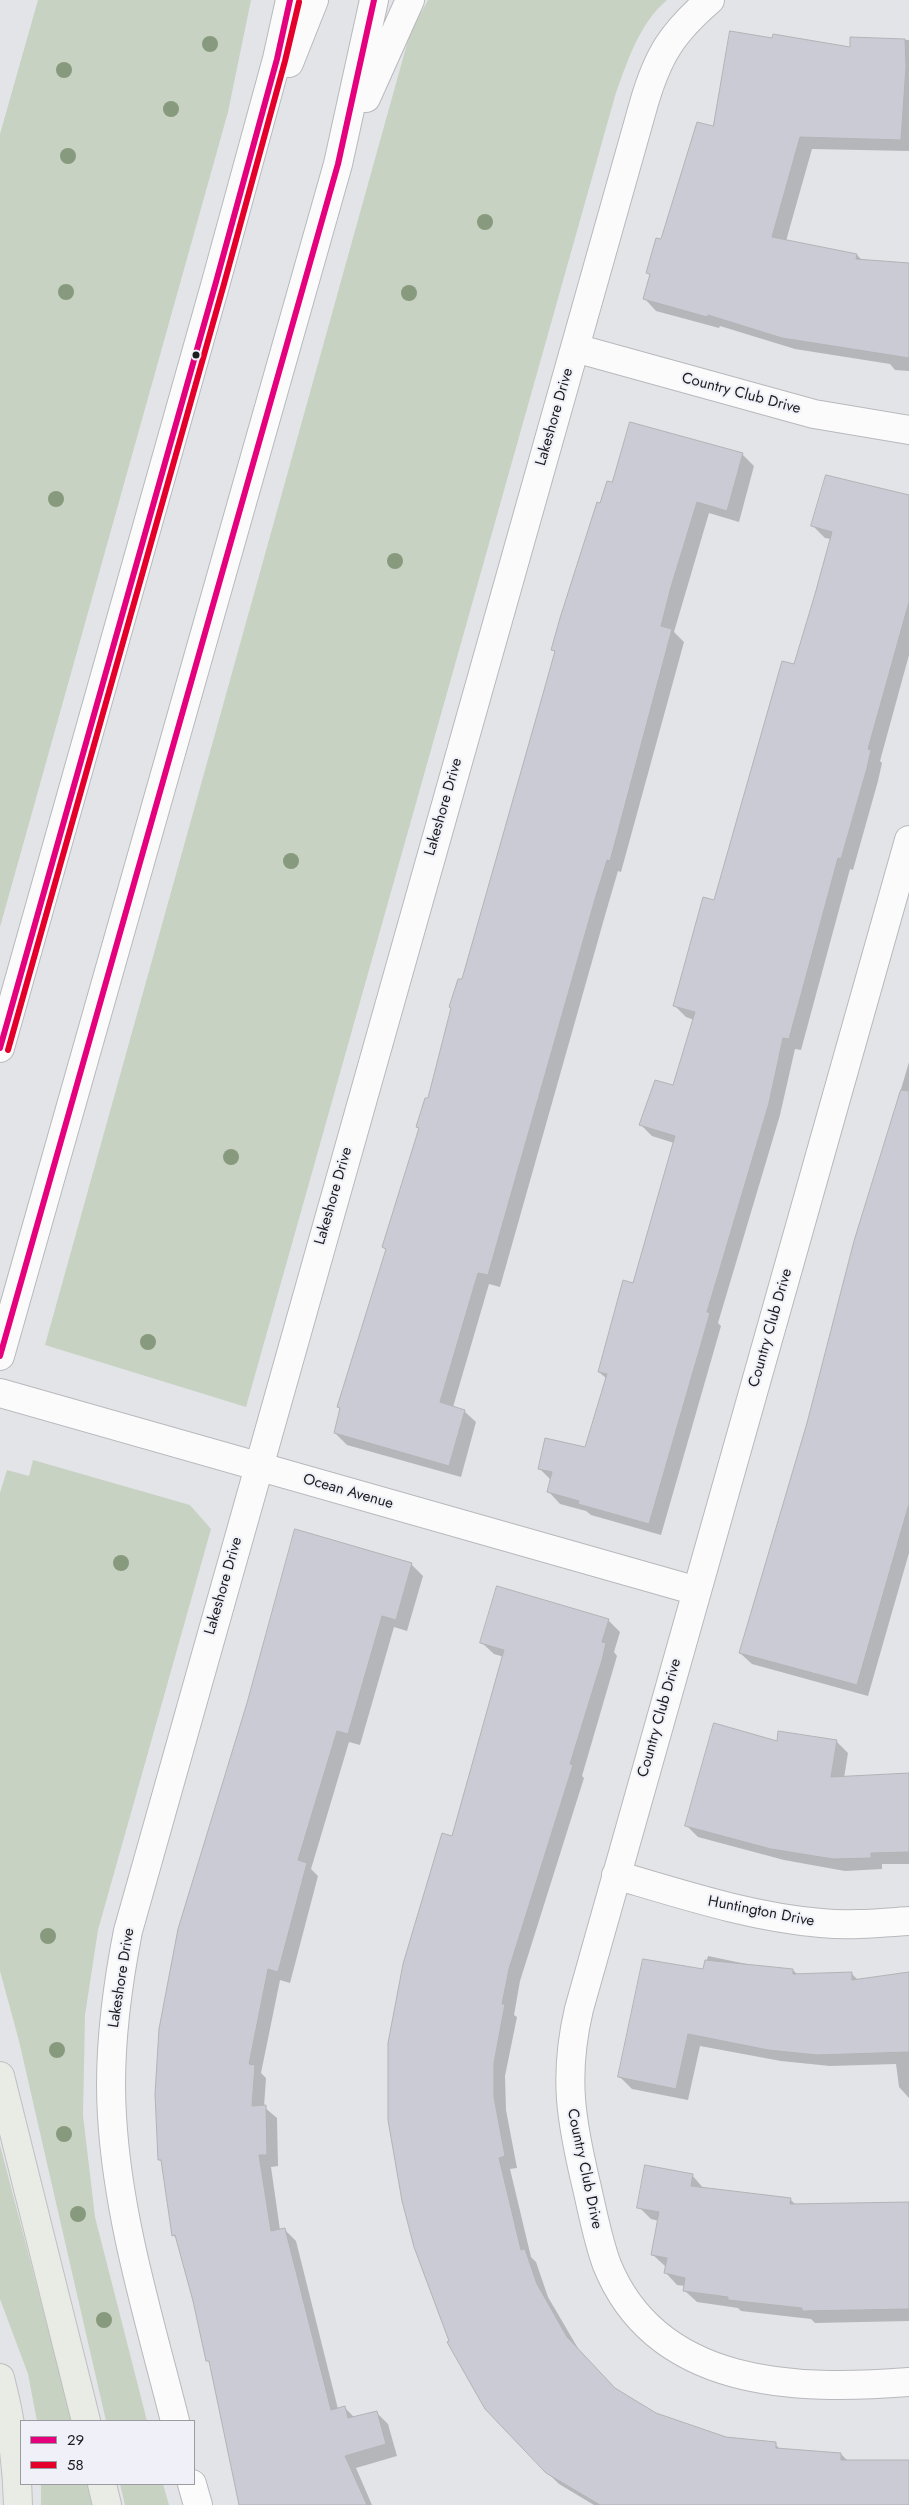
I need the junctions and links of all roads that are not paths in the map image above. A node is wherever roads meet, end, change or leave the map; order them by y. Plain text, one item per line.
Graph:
1 (290, 0) edge
2 (314, 0) edge
3 (374, 0) edge
4 (410, 0) edge
5 (710, 0) edge
6 (255, 138) junction
7 (338, 164) junction
8 (575, 348) junction
9 (909, 430) edge
10 (909, 840) edge
11 (903, 883) edge
12 (0, 1048) edge
13 (0, 1356) edge
14 (0, 1393) edge
15 (258, 1466) junction
16 (697, 1591) junction
17 (616, 1875) junction
18 (909, 1921) edge
19 (0, 2076) edge
20 (0, 2378) edge
21 (909, 2382) edge
22 (86, 2420) edge
23 (176, 2420) edge
24 (102, 2485) edge
25 (192, 2485) edge
26 (18, 2505) edge
27 (107, 2505) edge
28 (198, 2505) edge

1 - 6 street
2 - 6 street
3 - 7 street
4 - 7 street
5 - 8 street, Lakeshore Drive
6 - 12 street
7 - 13 street
8 - 9 street, Country Club Drive
8 - 15 street, Lakeshore Drive
10 - 11 street, Country Club Drive
11 - 16 street, Country Club Drive
14 - 15 street, Ocean Avenue
15 - 16 street, Ocean Avenue
15 - 23 street, Lakeshore Drive
16 - 17 street, Country Club Drive
17 - 18 street, Huntington Drive
17 - 21 street, Country Club Drive
19 - 22 main road
20 - 26 main road
24 - 27 main road
25 - 28 street

